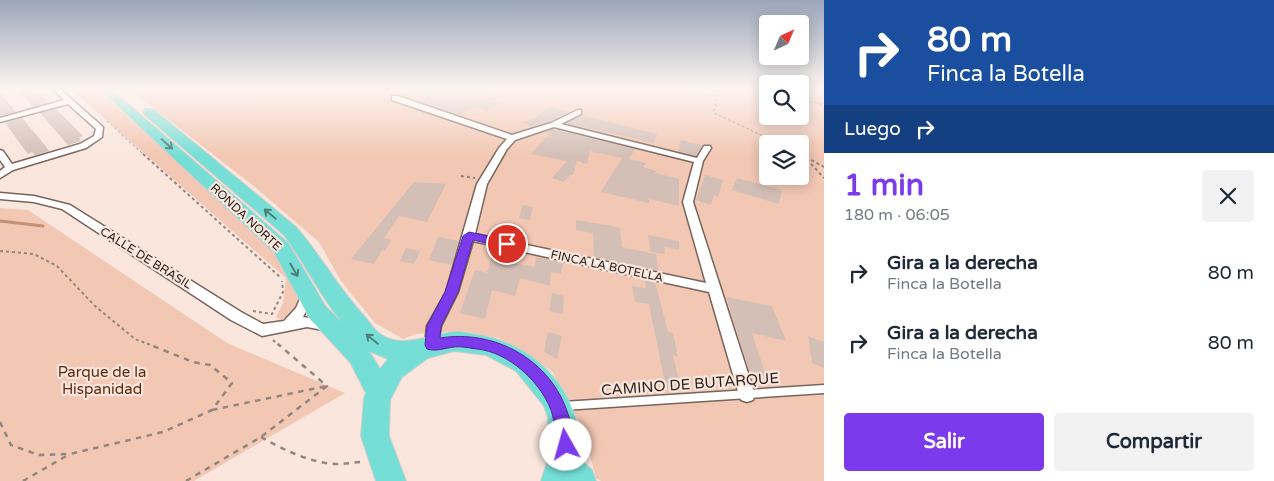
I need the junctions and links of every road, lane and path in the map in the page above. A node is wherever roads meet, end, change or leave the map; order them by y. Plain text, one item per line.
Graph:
1 (32, 111) edge
2 (81, 111) edge
3 (131, 111) edge
4 (148, 111) edge
5 (434, 111) edge
6 (714, 111) edge
7 (578, 112) dead end
8 (0, 120) edge
9 (107, 122) dead end
10 (554, 125) junction
11 (761, 135) edge
12 (512, 138) junction
13 (707, 148) dead end
14 (0, 153) edge
15 (809, 159) edge
16 (699, 162) junction
17 (809, 163) edge
18 (824, 167) edge
19 (10, 168) junction
20 (0, 175) edge
21 (461, 176) dead end
22 (824, 178) edge
23 (484, 179) junction
24 (0, 196) edge
25 (469, 236) junction
26 (0, 251) edge
27 (715, 289) junction
28 (308, 294) junction
29 (244, 320) junction
30 (287, 326) junction
31 (332, 327) junction
32 (262, 330) junction
33 (425, 348) junction
34 (327, 386) junction
35 (824, 389) edge
36 (379, 391) junction
37 (747, 395) junction
38 (558, 406) junction
39 (212, 410) junction
40 (0, 422) edge
41 (261, 437) junction
42 (70, 454) junction
43 (386, 472) edge
44 (567, 476) edge
45 (23, 481) edge
46 (186, 481) edge

1 - 8 street
2 - 19 street
3 -> 28 main road, RONDA NORTE
33 -> 4 main road, RONDA NORTE
5 - 12 street
6 - 11 path
7 - 10 street
9 - 29 path
10 - 12 street
10 - 16 street
12 - 23 street
13 - 16 street
14 - 19 street
15 - 18 path
16 - 27 street
17 - 22 path
19 - 20 street
21 - 23 path
23 - 25 street
24 - 29 street, CALLE DE BRASIL
25 - 27 street, FINCA LA BOTELLA
25 - 33 street
26 - 39 path
27 - 37 street
28 - 30 street
28 - 31 main road, RONDA NORTE
29 - 32 street, CALLE DE BRASIL
30 - 31 street
30 - 32 street
31 - 36 main road, RONDA NORTE
32 - 34 path
33 - 36 main road, RONDA NORTE
33 - 38 main road, RONDA NORTE
34 - 39 path
34 - 41 path
35 - 37 lane, CAMINO DE BUTARQUE
36 - 43 main road, RONDA NORTE
37 - 38 lane, CAMINO DE BUTARQUE
38 - 44 main road, RONDA NORTE
39 - 42 path
40 - 42 path
41 - 43 path
41 - 46 path
42 - 45 path

